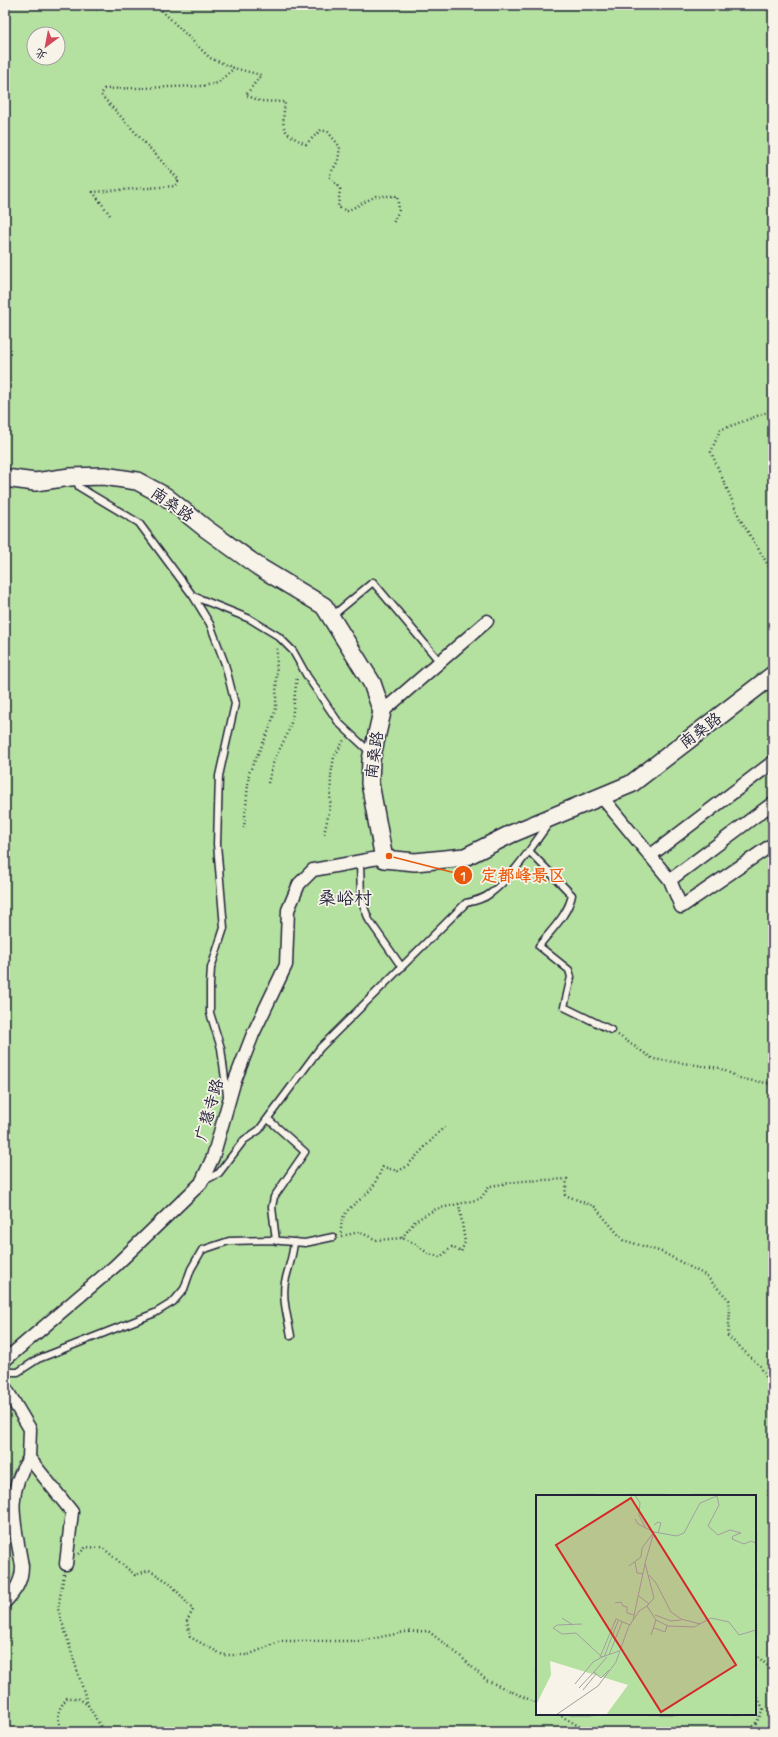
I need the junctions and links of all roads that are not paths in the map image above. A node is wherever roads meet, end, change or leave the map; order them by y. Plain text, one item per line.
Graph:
1 (76, 477) junction
2 (5, 478) edge
3 (193, 596) junction
4 (331, 617) junction
5 (487, 621) dead end
6 (440, 662) junction
7 (773, 675) edge
8 (382, 712) junction
9 (372, 754) junction
10 (773, 762) edge
11 (601, 796) junction
12 (773, 803) edge
13 (556, 815) junction
14 (773, 844) edge
15 (528, 851) junction
16 (651, 855) junction
17 (384, 859) junction
18 (360, 862) junction
19 (670, 880) junction
20 (401, 966) junction
21 (611, 1030) road end
22 (227, 1105) junction
23 (268, 1119) junction
24 (201, 1183) junction
25 (334, 1237) dead end
26 (276, 1241) junction
27 (294, 1242) junction
28 (291, 1336) dead end
29 (5, 1360) edge
30 (5, 1372) edge
31 (5, 1387) edge
32 (30, 1458) junction
33 (66, 1564) road end
34 (5, 1602) edge

1 - 2 street, 南桑路
1 - 3 lane
1 - 4 street, 南桑路
3 - 9 lane
3 - 22 lane
4 - 6 lane
4 - 8 street, 南桑路
5 - 6 street
6 - 8 street
7 - 11 street, 南桑路
8 - 9 street, 南桑路
9 - 17 street, 南桑路
10 - 16 street
11 - 13 street, 南桑路
11 - 16 street
12 - 19 street
13 - 15 lane
13 - 17 street, 南桑路
14 - 19 street
15 - 20 lane
15 - 21 lane
16 - 19 street
17 - 18 street, 广慧寺路
18 - 20 lane
18 - 22 street, 广慧寺路
20 - 23 lane
22 - 24 street, 广慧寺路
23 - 24 lane
23 - 26 lane
24 - 29 street, 广慧寺路
25 - 27 lane
26 - 27 lane
26 - 30 lane
27 - 28 lane
31 - 32 street
32 - 33 street
32 - 34 street

